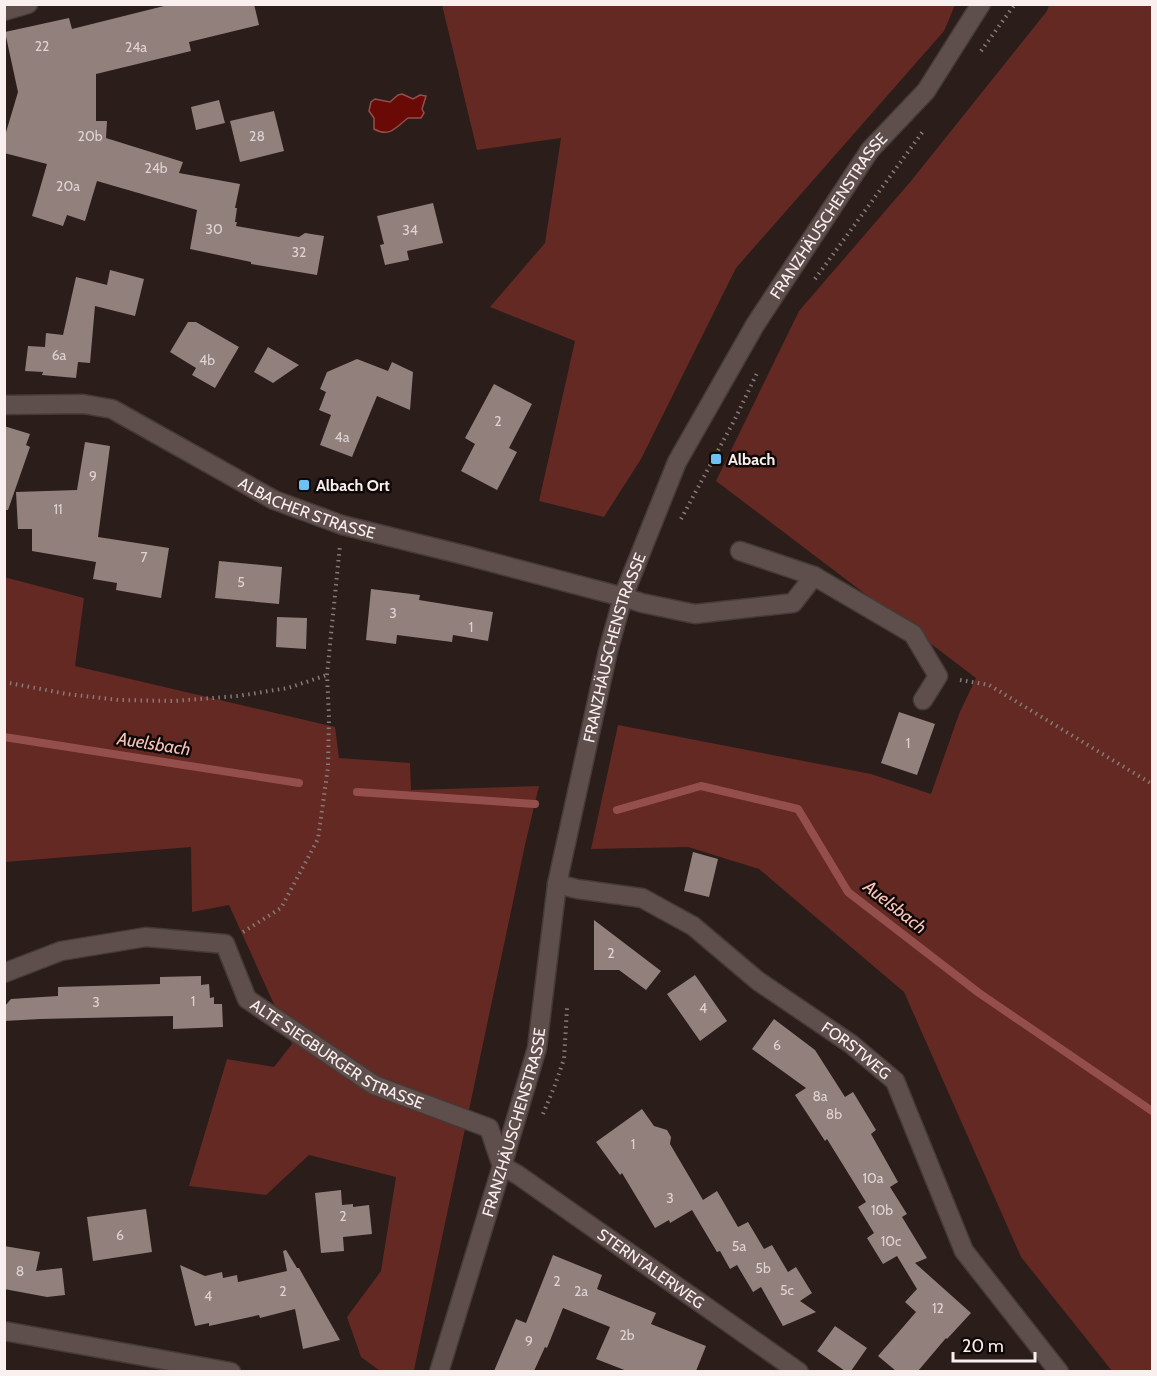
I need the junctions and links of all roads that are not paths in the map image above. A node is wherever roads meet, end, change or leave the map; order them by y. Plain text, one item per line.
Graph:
1 (28, 4) edge
2 (981, 4) edge
3 (4, 11) edge
4 (4, 405) edge
5 (740, 551) dead end
6 (814, 576) junction
7 (623, 597) junction
8 (923, 700) dead end
9 (557, 884) junction
10 (4, 973) edge
11 (502, 1166) junction
12 (4, 1331) edge
13 (231, 1371) edge
14 (438, 1371) edge
15 (799, 1371) edge
16 (1059, 1371) edge

1 - 3 street
2 - 7 street, FRANZHÄUSCHENSTRASSE
4 - 7 street, ALBACHER STRASSE
5 - 6 street
6 - 7 street, ALBACHER STRASSE
6 - 8 street
7 - 9 street, FRANZHÄUSCHENSTRASSE
9 - 11 street, FRANZHÄUSCHENSTRASSE
9 - 16 street, FORSTWEG
10 - 11 street, ALTE SIEGBURGER STRASSE
11 - 14 street, FRANZHÄUSCHENSTRASSE
11 - 15 street, STERNTALERWEG
12 - 13 street

